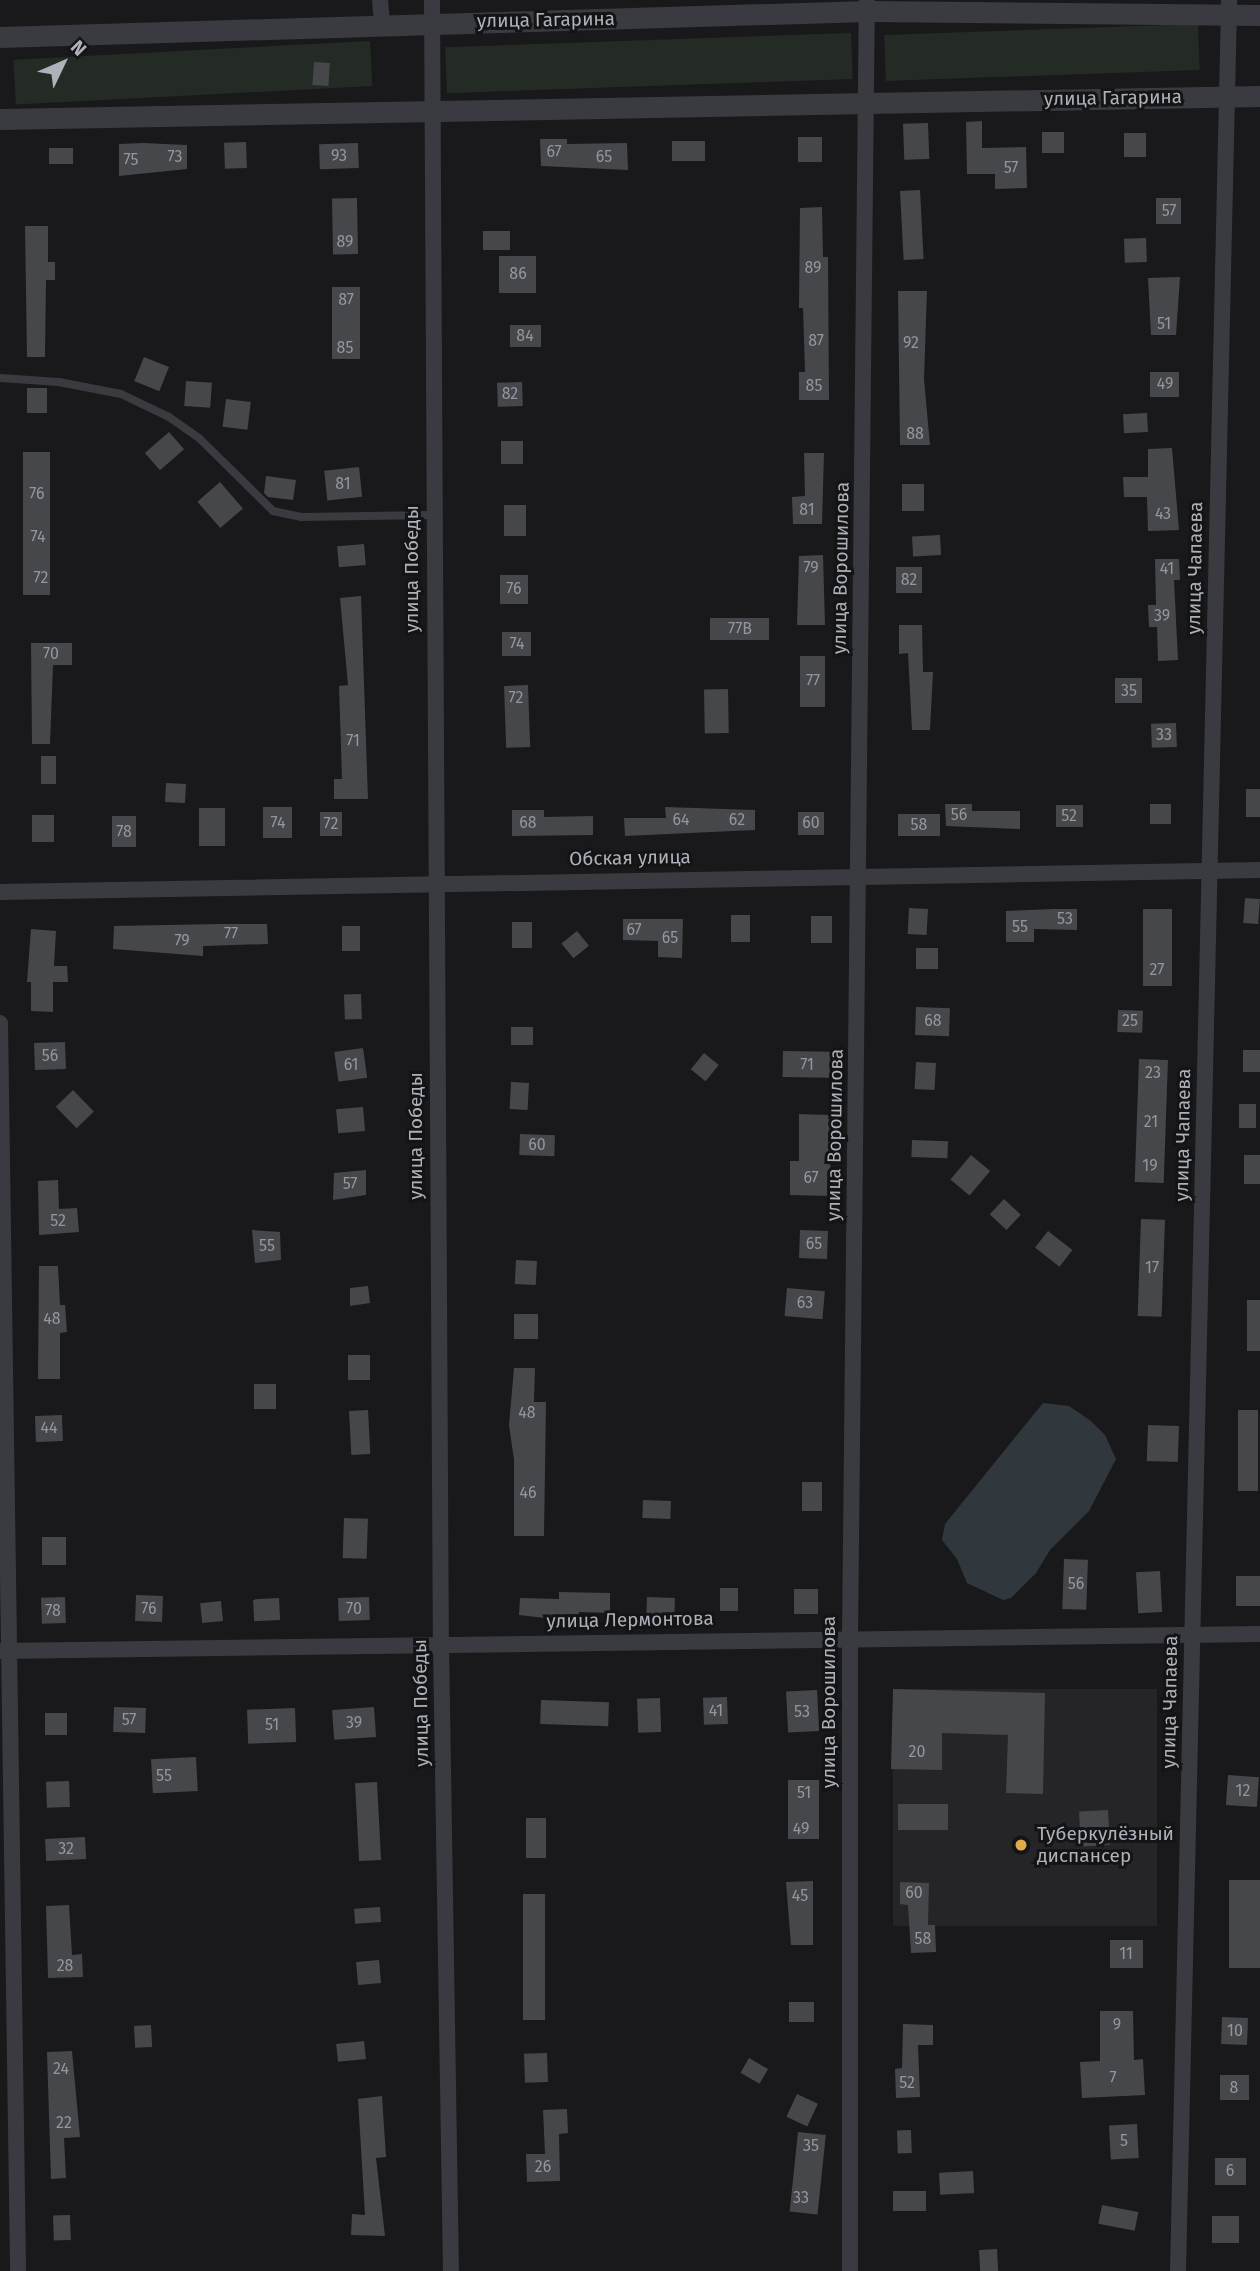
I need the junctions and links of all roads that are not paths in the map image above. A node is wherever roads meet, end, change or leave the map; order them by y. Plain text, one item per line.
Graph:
1 (380, 0) edge
2 (432, 0) edge
3 (867, 6) edge
4 (1229, 7) edge
5 (1260, 15) edge
6 (429, 22) junction
7 (382, 24) junction
8 (0, 37) edge
9 (1227, 96) junction
10 (1260, 96) edge
11 (867, 104) junction
12 (430, 109) junction
13 (0, 118) edge
14 (0, 378) edge
15 (432, 515) junction
16 (1260, 870) edge
17 (1210, 871) junction
18 (859, 875) junction
19 (435, 883) junction
20 (0, 892) edge
21 (0, 1023) edge
22 (1193, 1634) junction
23 (1260, 1634) edge
24 (850, 1638) junction
25 (441, 1644) junction
26 (4, 1651) edge
27 (18, 2271) edge
28 (450, 2271) edge
29 (850, 2271) edge
30 (1178, 2271) edge

1 - 7 street
2 - 6 street, улица Победы
3 - 4 street, улица Гагарина
3 - 6 street, улица Гагарина
3 - 11 street, улица Ворошилова
4 - 5 street, улица Гагарина
4 - 9 street, улица Чапаева
6 - 7 street, улица Гагарина
6 - 12 street, улица Победы
7 - 8 street, улица Гагарина
9 - 10 street, улица Гагарина
9 - 11 street, улица Гагарина
9 - 17 street, улица Чапаева
11 - 12 street, улица Гагарина
11 - 18 street, улица Ворошилова
12 - 13 street, улица Гагарина
12 - 15 street, улица Победы
14 - 15 lane
15 - 19 street, улица Победы
16 - 17 street, Обская улица
17 - 18 street, Обская улица
17 - 22 street, улица Чапаева
18 - 19 street, Обская улица
18 - 24 street, улица Ворошилова
19 - 20 street, Обская улица
19 - 25 street, улица Победы
21 - 26 street
22 - 23 street, улица Лермонтова
22 - 24 street, улица Лермонтова
22 - 30 street, улица Чапаева
24 - 25 street, улица Лермонтова
24 - 29 street, улица Ворошилова
25 - 26 street, улица Лермонтова
25 - 28 street, улица Победы
26 - 27 street

